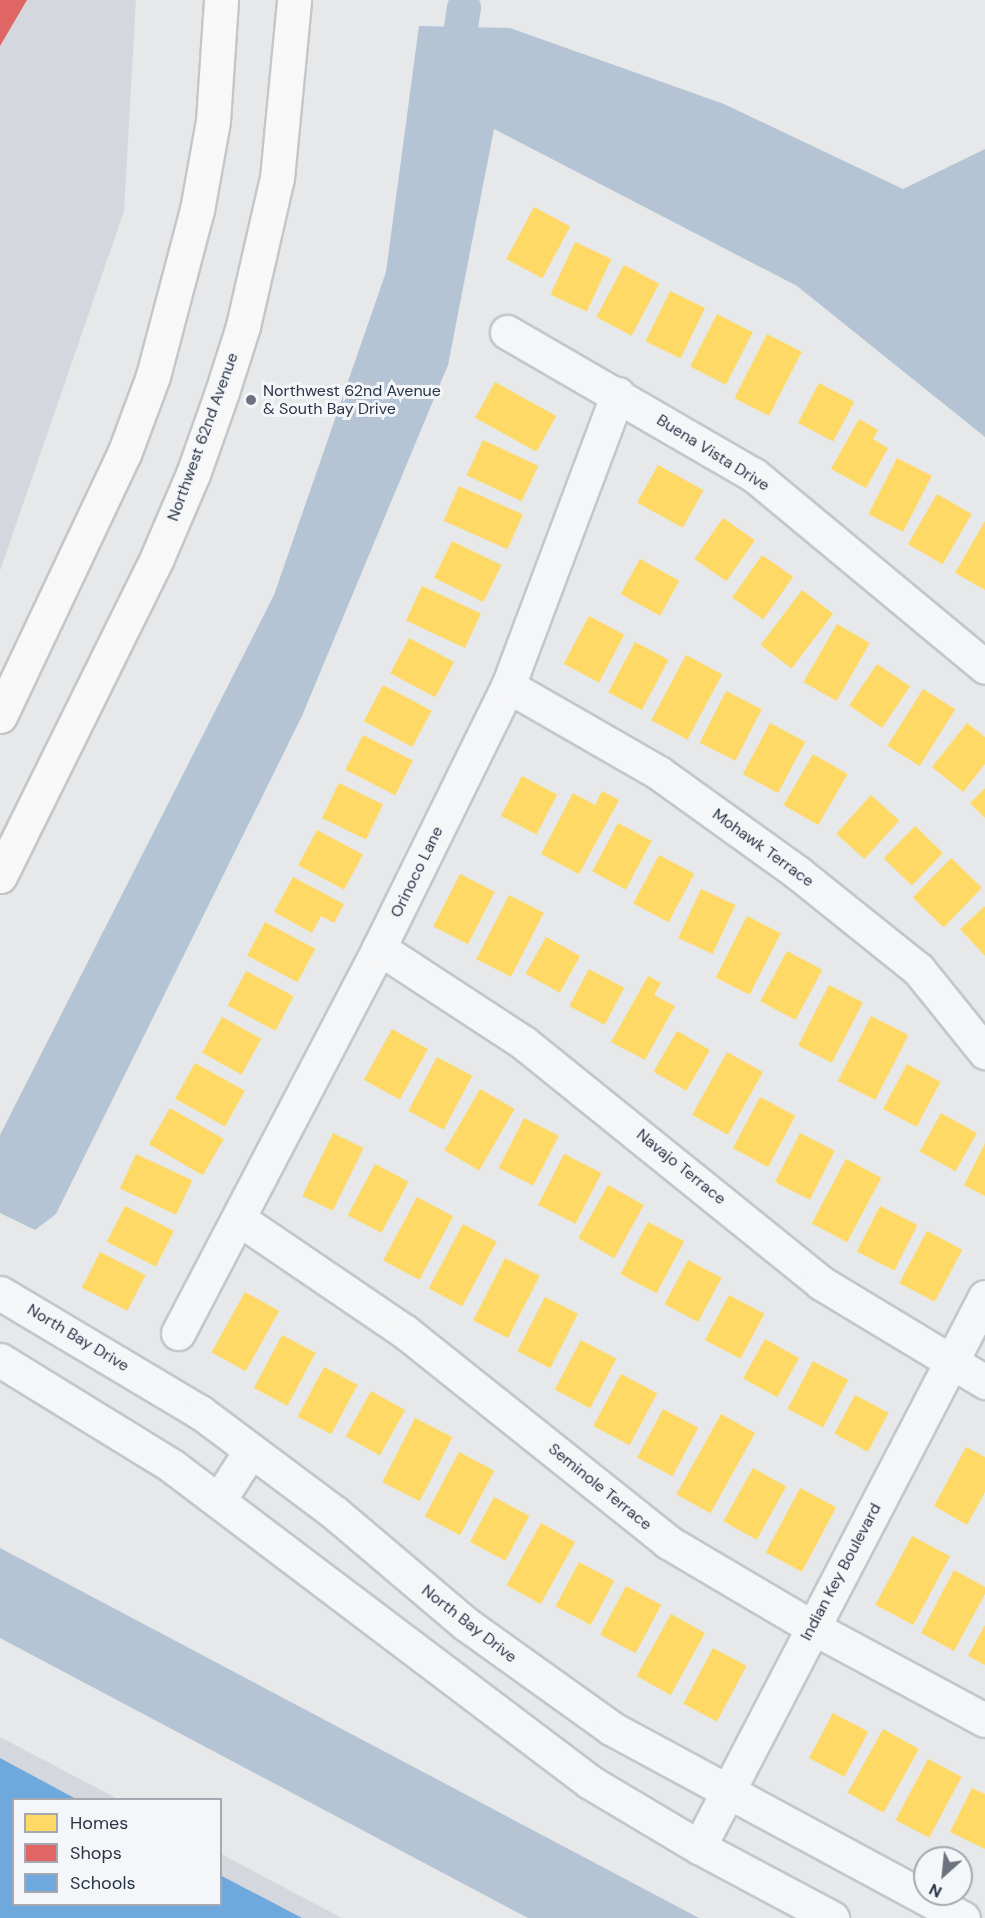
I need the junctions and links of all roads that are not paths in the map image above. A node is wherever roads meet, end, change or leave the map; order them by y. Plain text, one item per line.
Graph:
1 (221, 0) edge
2 (294, 0) edge
3 (507, 332) dead end
4 (618, 394) junction
5 (985, 668) edge
6 (508, 686) junction
7 (0, 716) edge
8 (0, 876) edge
9 (380, 948) junction
10 (985, 1052) edge
11 (239, 1219) junction
12 (0, 1293) edge
13 (985, 1297) edge
14 (178, 1333) dead end
15 (0, 1360) edge
16 (952, 1364) junction
17 (985, 1382) edge
18 (251, 1450) junction
19 (219, 1500) junction
20 (812, 1627) junction
21 (985, 1720) edge
22 (725, 1792) junction
23 (699, 1847) junction
24 (832, 1918) edge
25 (963, 1918) edge

1 - 7 street
2 - 8 street, Northwest 62nd Avenue
3 - 4 street, Buena Vista Drive
4 - 5 street, Buena Vista Drive
4 - 6 street, Orinoco Lane
6 - 9 street, Orinoco Lane
6 - 10 street, Mohawk Terrace
9 - 11 street, Orinoco Lane
9 - 16 street, Navajo Terrace
11 - 14 street, Orinoco Lane
11 - 20 street, Seminole Terrace
12 - 18 street, North Bay Drive
13 - 16 street, Indian Key Boulevard
15 - 19 street
16 - 17 street, Navajo Terrace
16 - 20 street, Indian Key Boulevard
18 - 19 street
18 - 22 street, North Bay Drive
19 - 23 street
20 - 21 street, Seminole Terrace
20 - 22 street, Indian Key Boulevard
22 - 23 street, Indian Key Boulevard
22 - 25 street, North Bay Drive
23 - 24 street

